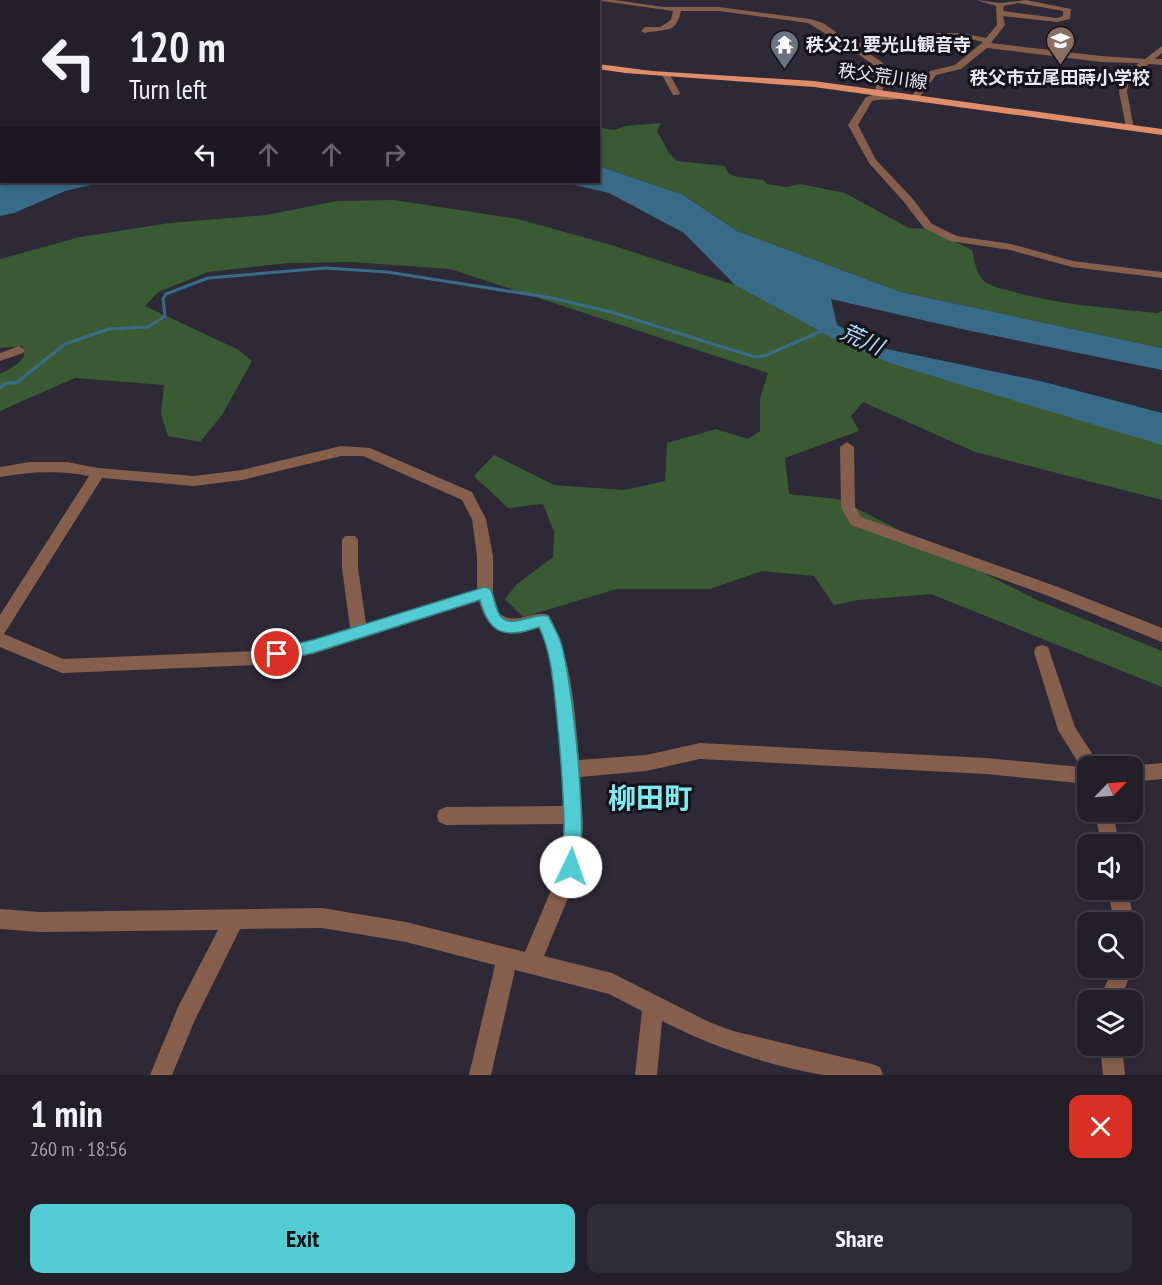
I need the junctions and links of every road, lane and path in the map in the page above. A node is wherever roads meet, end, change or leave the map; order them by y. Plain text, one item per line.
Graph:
1 (600, 0) edge
2 (980, 0) edge
3 (678, 9) junction
4 (999, 9) junction
5 (666, 28) junction
6 (645, 32) dead end
7 (678, 32) dead end
8 (939, 35) dead end
9 (876, 40) dead end
10 (987, 43) junction
11 (827, 47) dead end
12 (855, 47) junction
13 (1162, 49) edge
14 (1145, 61) junction
15 (1162, 62) edge
16 (600, 66) edge
17 (666, 75) junction
18 (879, 92) junction
19 (676, 93) dead end
20 (909, 96) junction
21 (1131, 127) junction
22 (1162, 132) edge
23 (1162, 275) edge
24 (19, 350) dead end
25 (0, 357) edge
26 (847, 447) dead end
27 (0, 472) edge
28 (98, 473) junction
29 (350, 540) dead end
30 (485, 593) junction
31 (0, 629) edge
32 (359, 632) junction
33 (1162, 635) edge
34 (0, 640) edge
35 (1042, 652) dead end
36 (1084, 756) edge
37 (570, 769) junction
38 (1162, 771) edge
39 (1143, 773) edge
40 (1077, 775) edge
41 (572, 815) junction
42 (446, 816) dead end
43 (0, 918) edge
44 (234, 919) junction
45 (507, 958) junction
46 (531, 962) junction
47 (652, 1005) junction
48 (1112, 1056) edge
49 (161, 1075) edge
50 (480, 1075) edge
51 (646, 1075) edge
52 (872, 1075) edge
53 (1114, 1075) edge

1 - 3 street
2 - 4 street
3 - 5 street
3 - 12 street
4 - 4 street
4 - 10 street
5 - 6 street
5 - 7 street
8 - 10 street
9 - 12 street
10 - 14 street
10 - 20 street
11 - 12 street
12 - 18 street
13 - 14 street
14 - 15 street
14 - 21 street
16 - 17 main road, 秩父荒川線
17 - 18 main road, 秩父荒川線
17 - 19 street
18 - 20 main road, 秩父荒川線
20 - 21 main road, 秩父荒川線
20 - 23 street
21 - 22 main road, 秩父荒川線
24 - 25 street
26 - 33 street
27 - 28 street
28 - 30 street
28 - 31 street
29 - 32 street
30 - 32 street
30 - 37 street
32 - 34 street
35 - 36 street
37 - 40 street
37 - 41 street
38 - 39 street
41 - 42 street
41 - 46 street
43 - 44 street
44 - 45 street
44 - 49 street
45 - 46 street
45 - 50 street
46 - 47 street
47 - 51 street
47 - 52 street
48 - 53 street

